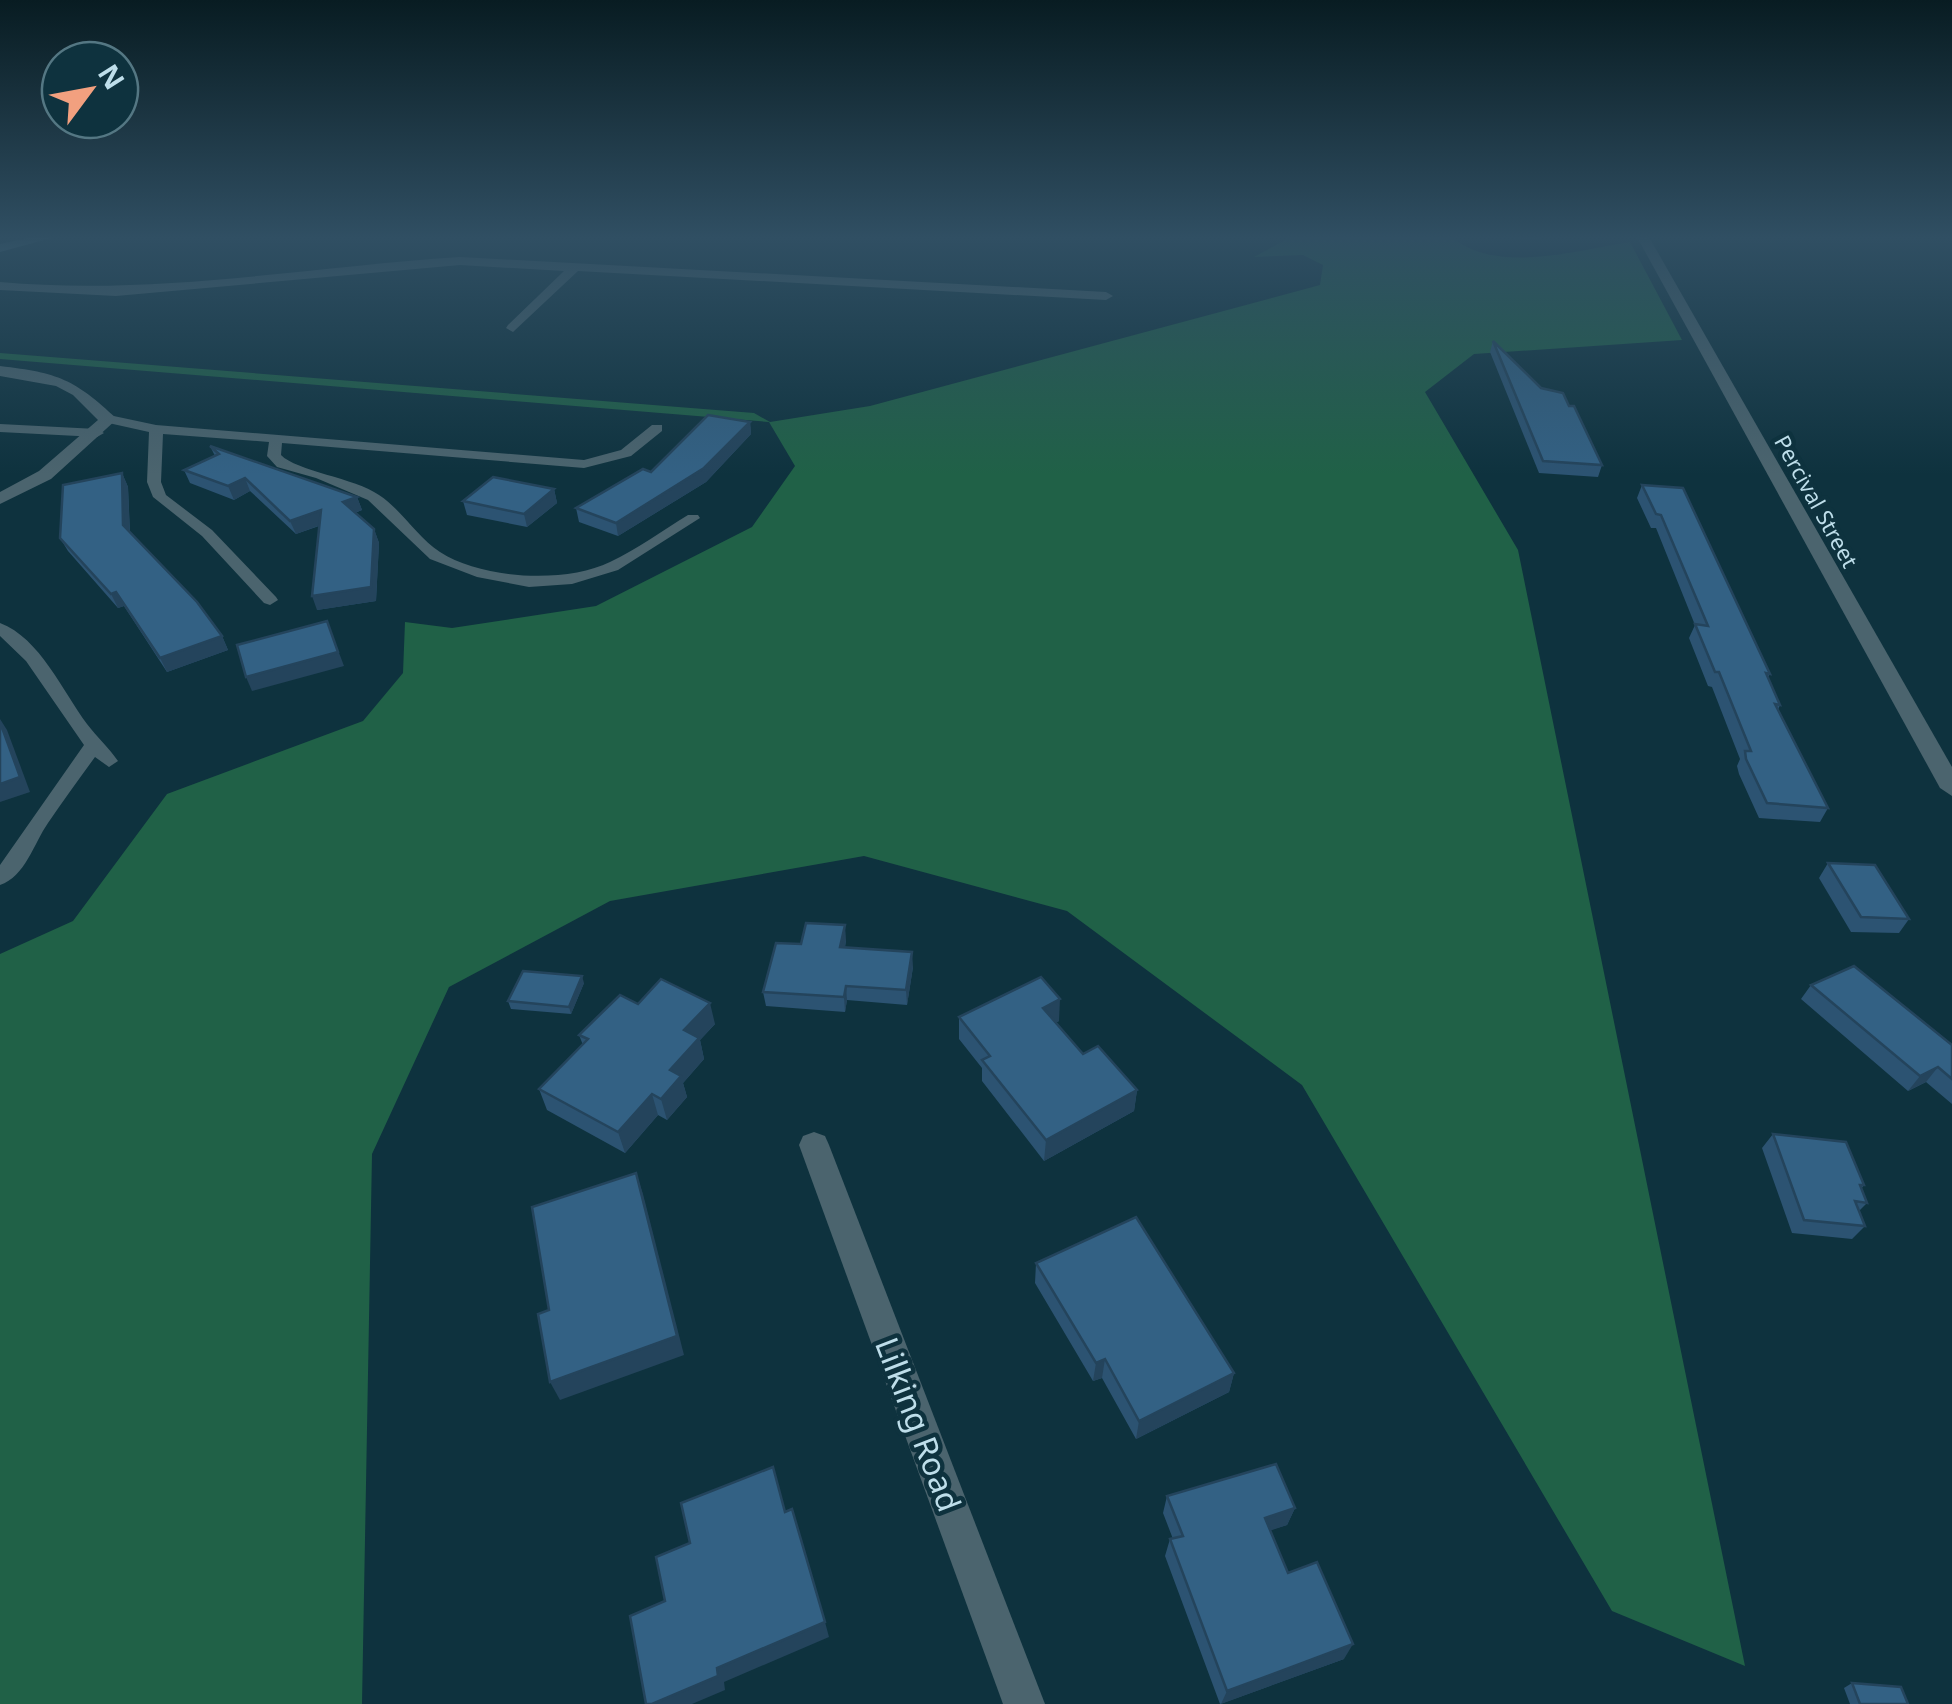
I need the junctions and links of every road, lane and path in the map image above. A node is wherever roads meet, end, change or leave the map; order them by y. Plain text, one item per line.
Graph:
1 (525, 317) edge
2 (1688, 317) edge
3 (513, 328) dead end
4 (0, 370) edge
5 (103, 426) junction
6 (0, 428) edge
7 (656, 428) dead end
8 (156, 430) junction
9 (278, 438) junction
10 (0, 498) edge
11 (693, 518) dead end
12 (270, 600) dead end
13 (0, 628) edge
14 (93, 746) junction
15 (109, 760) dead end
16 (1952, 788) edge
17 (0, 878) edge
18 (814, 1145) dead end
19 (1024, 1704) edge

1 - 3 street
2 - 16 street, Percival Street
4 - 5 street
5 - 6 lane
5 - 8 lane
5 - 10 street
7 - 9 lane
8 - 9 lane
8 - 12 lane
9 - 11 lane
13 - 14 lane
14 - 15 lane
14 - 17 lane
18 - 19 street, Lilking Road

